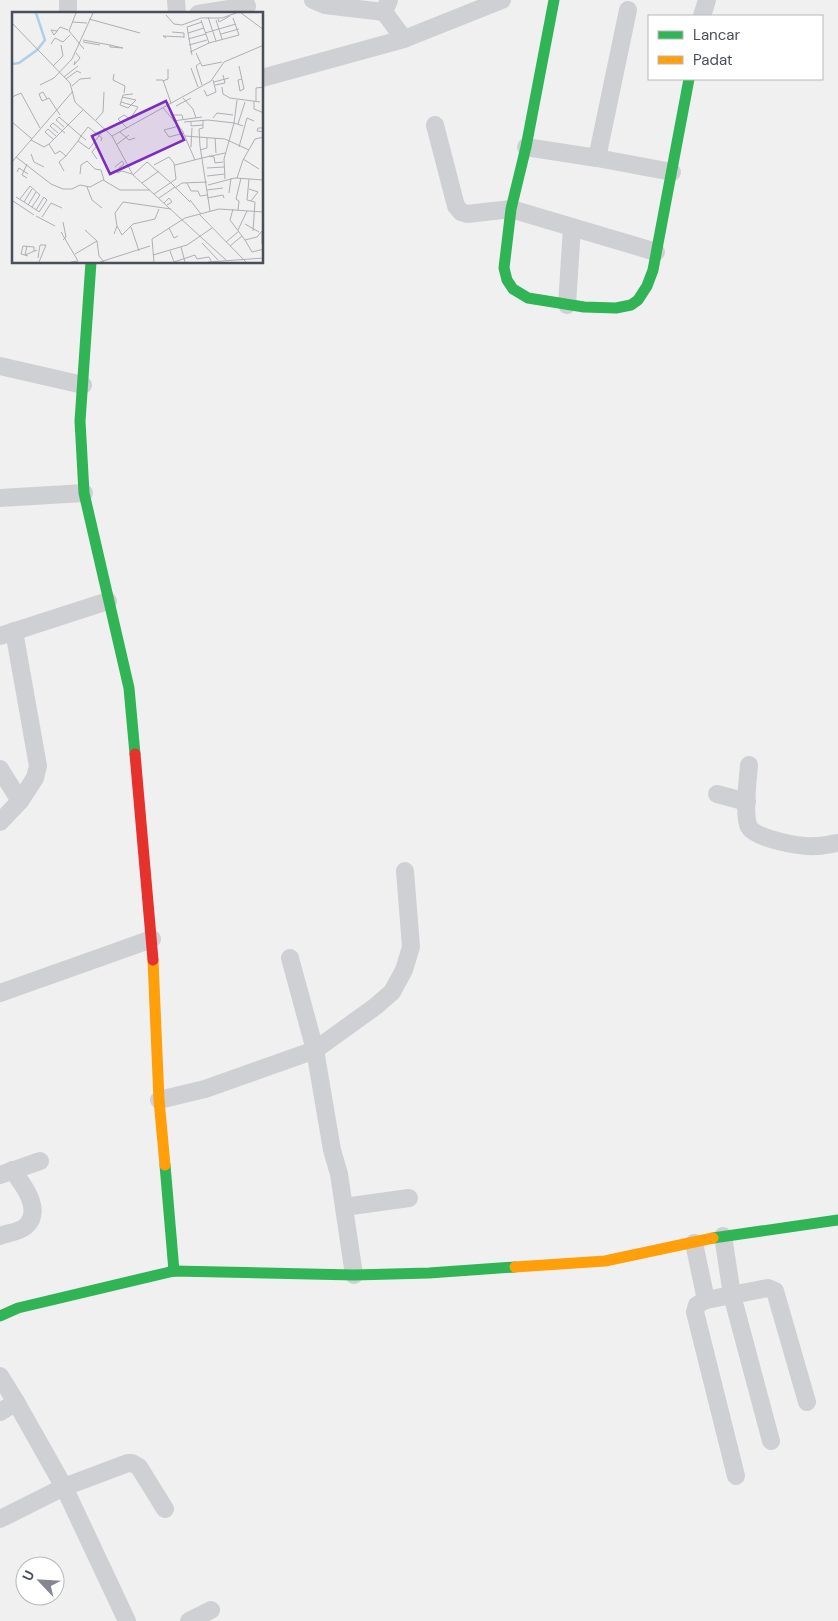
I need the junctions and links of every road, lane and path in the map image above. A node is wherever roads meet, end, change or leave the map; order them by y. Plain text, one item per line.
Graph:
1 (313, 0) edge
2 (502, 0) edge
3 (554, 0) edge
4 (707, 0) edge
5 (247, 6) dead end
6 (386, 6) edge
7 (628, 10) dead end
8 (210, 12) edge
9 (702, 15) edge
10 (404, 39) junction
11 (264, 77) edge
12 (689, 80) edge
13 (435, 125) dead end
14 (526, 147) junction
15 (597, 158) junction
16 (672, 172) junction
17 (511, 209) junction
18 (572, 227) junction
19 (656, 252) junction
20 (91, 264) edge
21 (567, 305) junction
22 (0, 366) edge
23 (83, 385) junction
24 (84, 493) junction
25 (0, 498) edge
26 (108, 601) junction
27 (7, 634) edge
28 (749, 765) dead end
29 (0, 769) edge
30 (718, 794) dead end
31 (20, 801) junction
32 (747, 802) junction
33 (0, 822) edge
34 (838, 843) edge
35 (405, 871) dead end
36 (152, 940) junction
37 (290, 958) dead end
38 (0, 993) edge
39 (315, 1050) junction
40 (159, 1100) junction
41 (40, 1160) dead end
42 (6, 1172) edge
43 (409, 1198) dead end
44 (344, 1207) junction
45 (838, 1220) edge
46 (0, 1236) edge
47 (723, 1236) junction
48 (694, 1243) junction
49 (174, 1271) junction
50 (354, 1275) junction
51 (732, 1295) junction
52 (706, 1300) junction
53 (0, 1316) edge
54 (0, 1376) edge
55 (16, 1402) junction
56 (807, 1402) dead end
57 (0, 1412) edge
58 (771, 1441) dead end
59 (736, 1476) dead end
60 (64, 1486) junction
61 (165, 1509) dead end
62 (0, 1519) edge
63 (211, 1610) dead end
64 (126, 1621) edge
65 (189, 1621) edge

1 - 6 street
2 - 10 street
3 - 14 street
4 - 9 street
5 - 8 street
6 - 10 street
7 - 15 street
10 - 11 street
12 - 16 street
13 - 17 street
14 - 15 street
14 - 17 street
15 - 16 street
16 - 19 street
17 - 18 street
17 - 21 street
18 - 19 street
18 - 21 street
19 - 21 street
20 - 23 street
22 - 23 street
23 - 24 street
24 - 25 street
24 - 26 street
26 - 27 street
26 - 36 street
27 - 31 street
28 - 32 street
29 - 31 street
30 - 32 street
31 - 33 street
32 - 34 street
35 - 39 street
36 - 38 street
36 - 40 street
37 - 39 street
39 - 40 street
39 - 44 street
40 - 49 street
41 - 42 street
42 - 46 street
43 - 44 street
44 - 50 street
45 - 47 street
47 - 48 street
47 - 51 street
48 - 50 street
48 - 52 street
49 - 50 street
49 - 53 street
51 - 52 street
51 - 56 street
51 - 58 street
52 - 59 street
54 - 55 street
55 - 57 street
55 - 60 street
60 - 61 street
60 - 62 street
60 - 64 street
63 - 65 street

